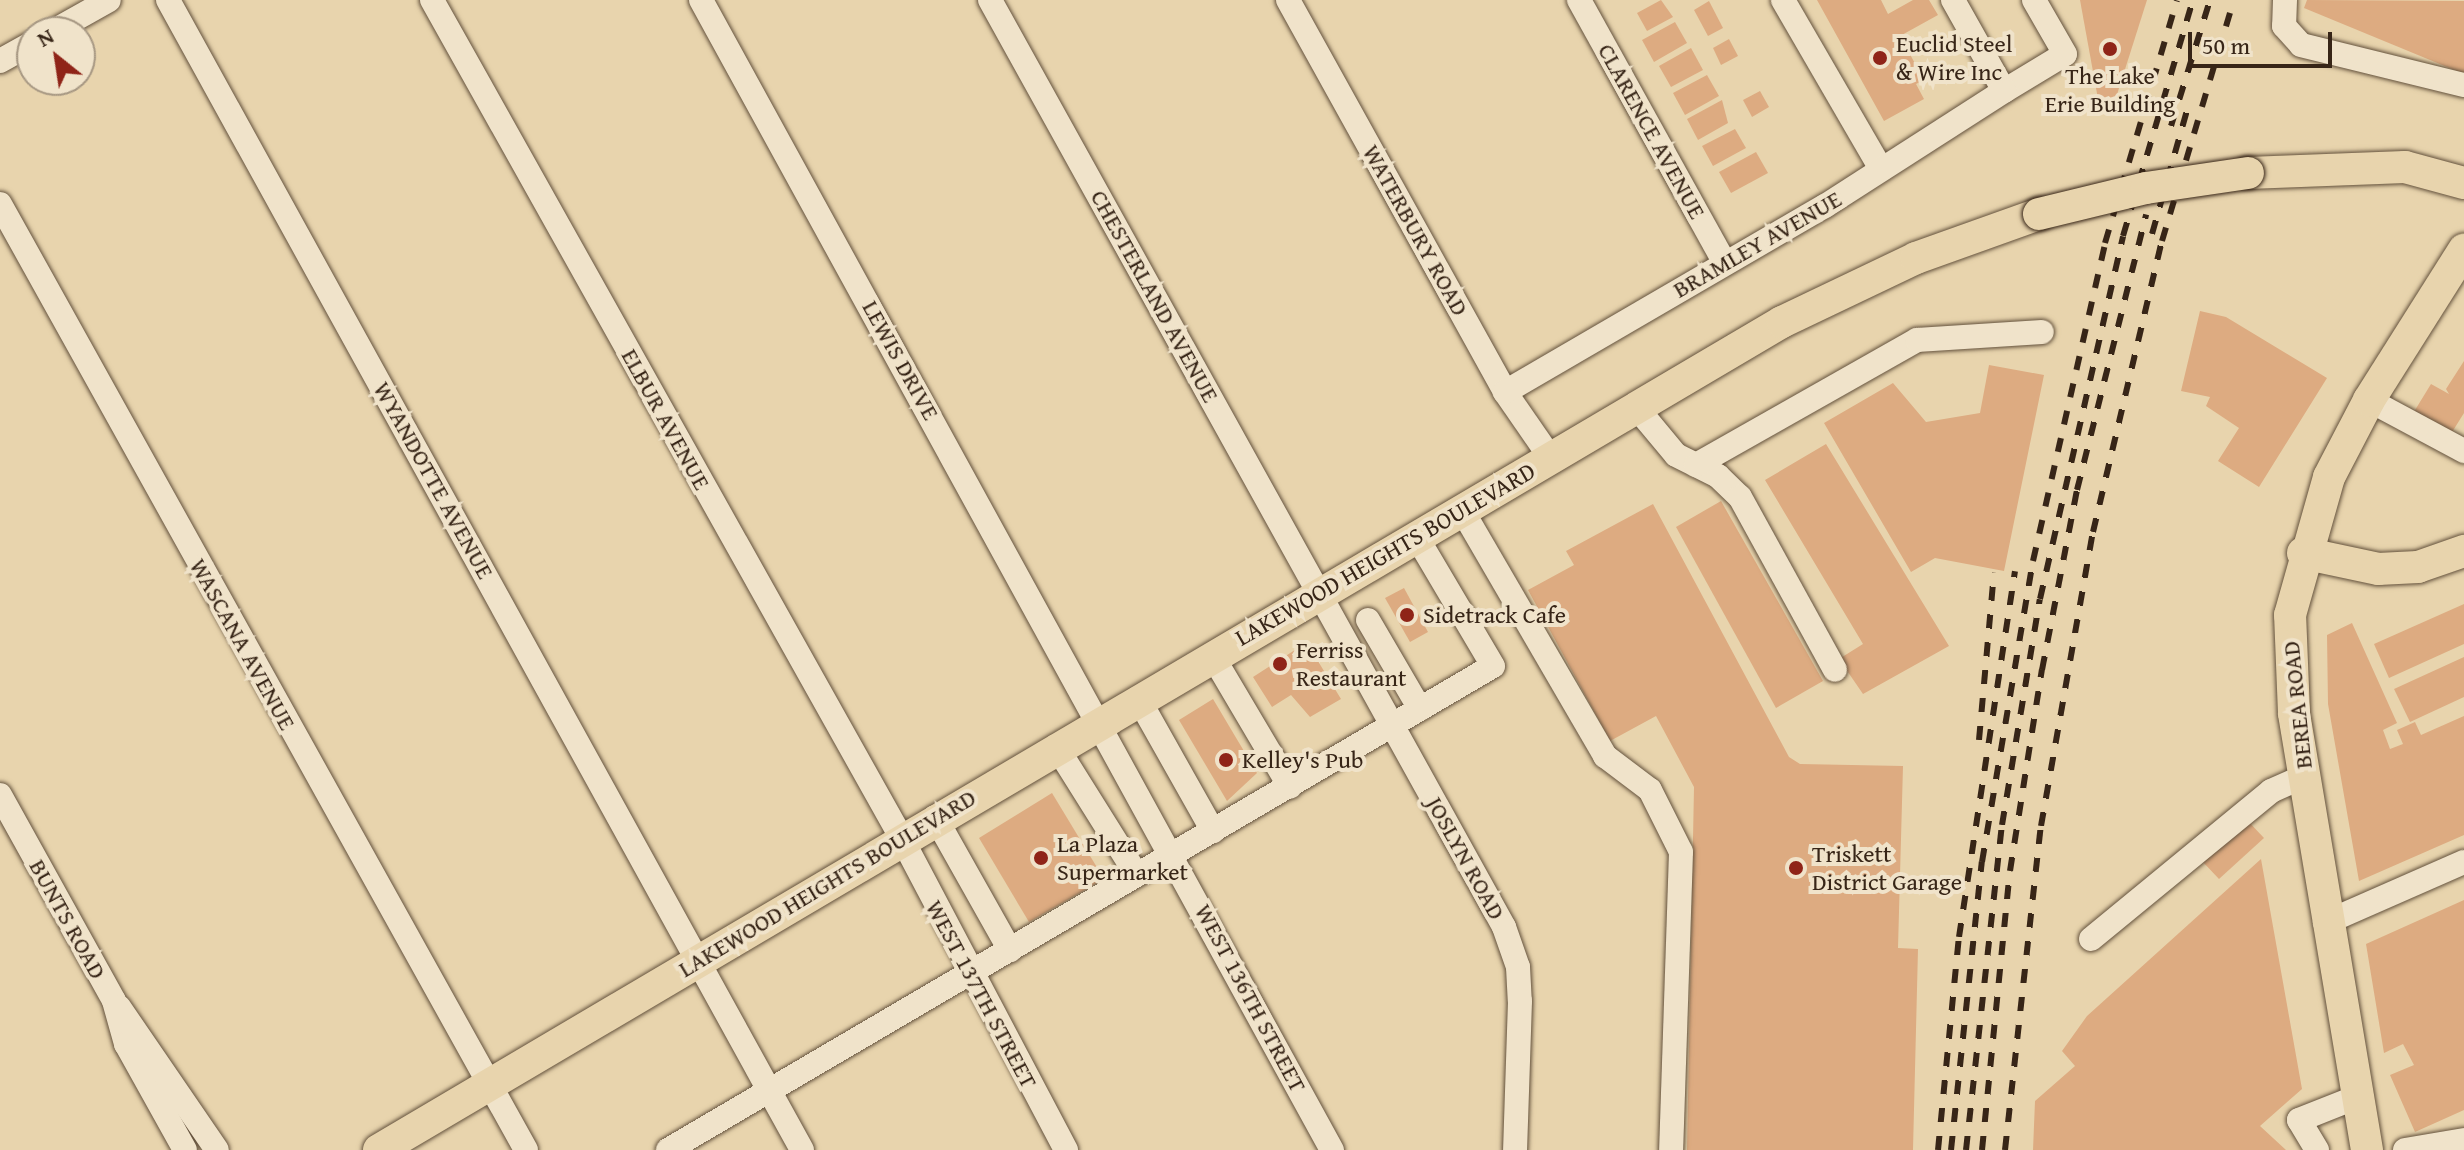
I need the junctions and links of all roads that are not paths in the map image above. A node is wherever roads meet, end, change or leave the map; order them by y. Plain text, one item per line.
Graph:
1 (109, 0) edge
2 (168, 0) edge
3 (432, 0) edge
4 (701, 0) edge
5 (990, 0) edge
6 (1288, 0) edge
7 (1579, 0) edge
8 (1783, 0) edge
9 (1953, 0) edge
10 (2285, 0) edge
11 (2041, 4) edge
12 (80, 16) edge
13 (2464, 85) edge
14 (2004, 91) junction
15 (1881, 169) junction
16 (2450, 178) edge
17 (0, 204) edge
18 (2461, 262) edge
19 (1725, 263) junction
20 (2042, 332) dead end
21 (1505, 392) junction
22 (2369, 400) junction
23 (1636, 407) junction
24 (2464, 451) edge
25 (1550, 457) junction
26 (1696, 465) junction
27 (1462, 510) junction
28 (1416, 536) junction
29 (2464, 551) edge
30 (2303, 553) junction
31 (1319, 592) junction
32 (1368, 620) dead end
33 (1212, 655) junction
34 (1835, 670) dead end
35 (1138, 698) junction
36 (1420, 709) junction
37 (1100, 719) junction
38 (1392, 725) junction
39 (1056, 746) junction
40 (2304, 776) junction
41 (1290, 787) junction
42 (0, 795) edge
43 (935, 817) junction
44 (1213, 831) junction
45 (901, 837) junction
46 (1173, 854) junction
47 (2464, 862) edge
48 (1137, 875) junction
49 (2325, 923) junction
50 (2091, 939) dead end
51 (1010, 950) junction
52 (700, 960) junction
53 (968, 974) junction
54 (114, 1001) junction
55 (487, 1084) junction
56 (769, 1091) junction
57 (2357, 1097) junction
58 (2464, 1140) edge
59 (185, 1150) edge
60 (217, 1150) edge
61 (379, 1150) edge
62 (526, 1150) edge
63 (668, 1150) edge
64 (802, 1150) edge
65 (1066, 1150) edge
66 (1332, 1150) edge
67 (1515, 1150) edge
68 (1671, 1150) edge
69 (2317, 1150) edge
70 (2367, 1150) edge
71 (2405, 1150) edge

1 - 12 street
2 - 52 street, WYANDOTTE AVENUE
3 - 45 street, ELBUR AVENUE
4 - 37 street, LEWIS DRIVE
5 - 31 street, CHESTERLAND AVENUE
6 - 21 street, WATERBURY ROAD
7 - 19 street, CLARENCE AVENUE
8 - 15 street
9 - 14 street
10 - 13 street
11 - 14 street, BRAMLEY AVENUE
14 - 15 street, BRAMLEY AVENUE
15 - 19 street, BRAMLEY AVENUE
16 - 23 main road, LAKEWOOD HEIGHTS BOULEVARD, bridge
17 - 55 street, WASCANA AVENUE
18 - 22 main road, BEREA ROAD
19 - 21 street, BRAMLEY AVENUE
20 - 26 street
21 - 25 street, WATERBURY ROAD
22 - 24 street
22 - 30 main road, BEREA ROAD
23 - 25 main road, LAKEWOOD HEIGHTS BOULEVARD
23 - 26 street
25 - 27 main road, LAKEWOOD HEIGHTS BOULEVARD
26 - 34 street
27 - 28 main road, LAKEWOOD HEIGHTS BOULEVARD
27 - 68 street
28 - 31 main road, LAKEWOOD HEIGHTS BOULEVARD
28 - 36 street
29 - 30 main road
30 - 40 main road, BEREA ROAD
31 - 33 main road, LAKEWOOD HEIGHTS BOULEVARD
31 - 38 street, JOSLYN ROAD
32 - 36 street
33 - 35 main road, LAKEWOOD HEIGHTS BOULEVARD
33 - 41 street
35 - 37 main road, LAKEWOOD HEIGHTS BOULEVARD
35 - 44 street
36 - 38 street
37 - 39 main road, LAKEWOOD HEIGHTS BOULEVARD
37 - 46 street, WEST 136TH STREET
38 - 41 street
38 - 67 street, JOSLYN ROAD
39 - 43 main road, LAKEWOOD HEIGHTS BOULEVARD
39 - 48 street
40 - 49 main road, BEREA ROAD
40 - 50 street
41 - 44 street
42 - 54 street, BUNTS ROAD
43 - 45 main road, LAKEWOOD HEIGHTS BOULEVARD
43 - 51 street
44 - 46 street
45 - 52 main road, LAKEWOOD HEIGHTS BOULEVARD
45 - 53 street, WEST 137TH STREET
46 - 48 street
46 - 66 street, WEST 136TH STREET
47 - 49 street
48 - 51 street
49 - 57 main road, BEREA ROAD
51 - 53 street
52 - 55 main road, LAKEWOOD HEIGHTS BOULEVARD
52 - 56 street, WYANDOTTE AVENUE
53 - 56 street
53 - 65 street, WEST 137TH STREET
54 - 59 street, BUNTS ROAD
54 - 60 street, BUNTS ROAD
55 - 61 main road, LAKEWOOD HEIGHTS BOULEVARD
55 - 62 street, WASCANA AVENUE
56 - 63 street
56 - 64 street, WYANDOTTE AVENUE
57 - 69 street
57 - 70 main road, BEREA ROAD
58 - 71 street

